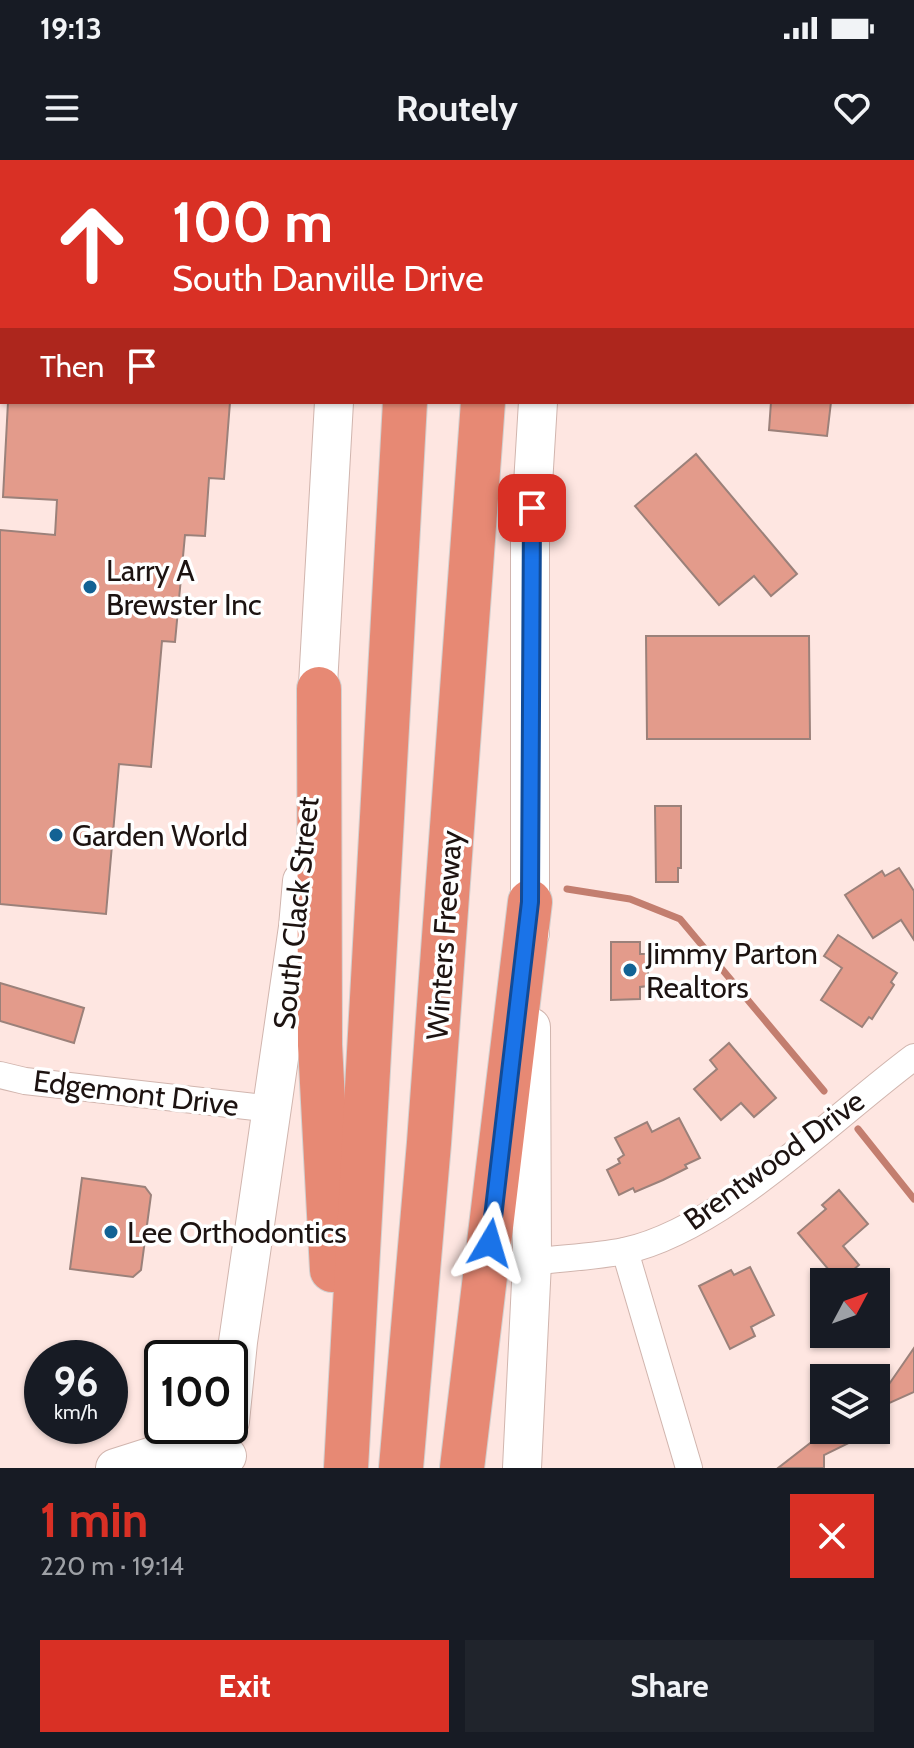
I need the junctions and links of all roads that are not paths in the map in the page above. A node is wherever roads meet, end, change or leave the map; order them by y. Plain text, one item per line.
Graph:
1 (334, 404) edge
2 (405, 404) edge
3 (483, 404) edge
4 (538, 404) edge
5 (319, 689) junction
6 (530, 902) junction
7 (914, 1057) edge
8 (0, 1075) edge
9 (272, 1109) junction
10 (625, 1251) junction
11 (532, 1262) junction
12 (238, 1340) edge
13 (222, 1444) edge
14 (115, 1468) edge
15 (333, 1468) edge
16 (346, 1468) edge
17 (401, 1468) edge
18 (462, 1468) edge
19 (522, 1468) edge
20 (689, 1468) edge

1 - 5 main road, South Clack Street
2 - 16 highway
3 - 17 highway, Winters Freeway
4 - 6 main road
5 - 9 main road, South Clack Street
5 - 15 highway
6 - 11 main road
6 - 18 highway
7 - 10 street, Brentwood Drive
8 - 9 street, Edgemont Drive
9 - 12 main road, South Clack Street
10 - 11 street, Brentwood Drive
10 - 20 street
11 - 19 main road
13 - 14 main road

